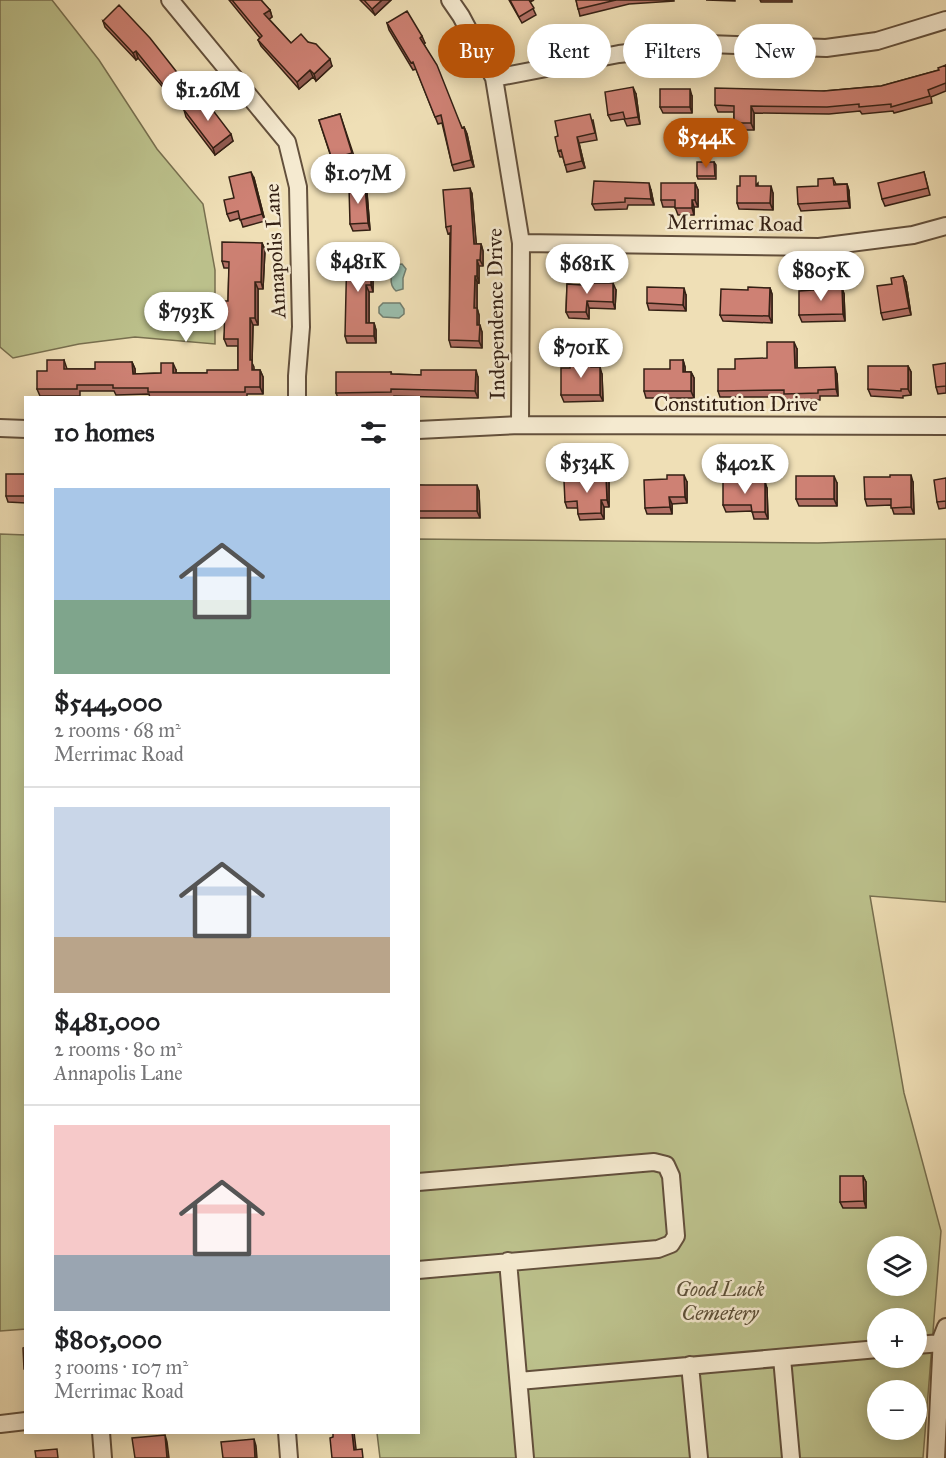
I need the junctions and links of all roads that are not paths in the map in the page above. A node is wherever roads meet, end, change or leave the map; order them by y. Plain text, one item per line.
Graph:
1 (170, 0) edge
2 (450, 0) edge
3 (946, 20) edge
4 (465, 24) edge
5 (515, 74) edge
6 (494, 78) edge
7 (946, 226) edge
8 (520, 243) junction
9 (297, 396) edge
10 (520, 425) junction
11 (946, 426) edge
12 (0, 428) edge
13 (24, 429) edge
14 (420, 430) edge
15 (420, 1182) edge
16 (508, 1261) junction
17 (420, 1270) edge
18 (944, 1335) edge
19 (927, 1341) edge
20 (867, 1350) edge
21 (782, 1358) junction
22 (690, 1365) junction
23 (519, 1381) junction
24 (24, 1421) edge
25 (0, 1424) edge
26 (101, 1434) edge
27 (287, 1434) edge
28 (103, 1458) edge
29 (289, 1458) edge
30 (517, 1458) edge
31 (525, 1458) edge
32 (699, 1458) edge
33 (791, 1458) edge
34 (936, 1458) edge

1 - 9 street, Annapolis Lane
2 - 4 street, Independence Drive
3 - 5 street
6 - 8 street, Independence Drive
7 - 8 street, Merrimac Road
8 - 10 street, Independence Drive
10 - 11 street, Constitution Drive
10 - 14 street, Constitution Drive
12 - 13 street
15 - 16 street
16 - 17 street
16 - 23 street
18 - 19 street
18 - 34 street
20 - 21 street
21 - 22 street
21 - 33 street
22 - 23 street
22 - 32 street
23 - 31 street
24 - 25 street
26 - 28 street
27 - 29 street
30 - 31 street

